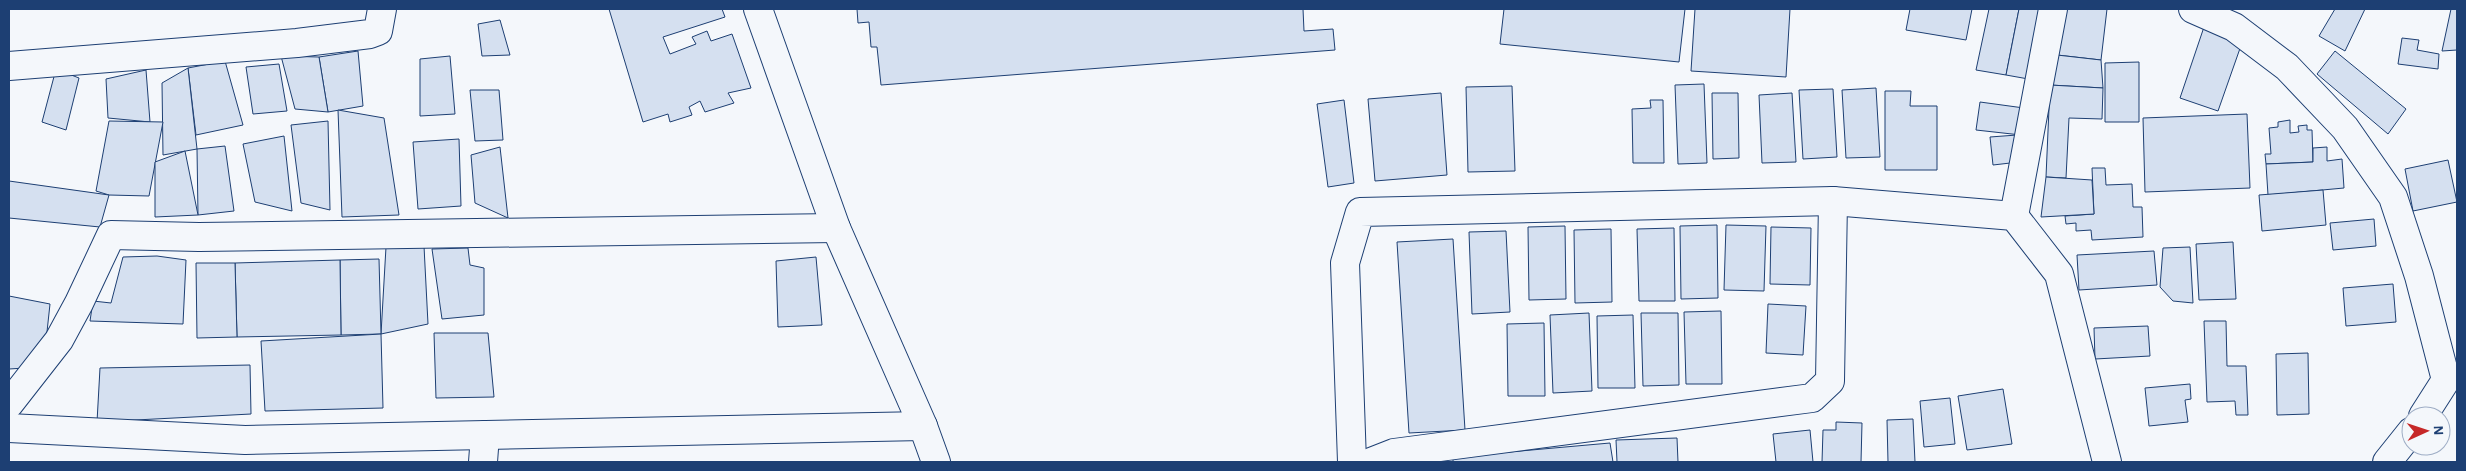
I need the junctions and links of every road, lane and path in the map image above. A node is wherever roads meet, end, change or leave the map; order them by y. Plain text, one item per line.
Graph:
1 (382, 9) edge
2 (758, 9) edge
3 (2053, 9) edge
4 (2193, 9) edge
5 (9, 66) edge
6 (1833, 201) junction
7 (2014, 216) junction
8 (836, 228) junction
9 (2452, 380) edge
10 (9, 404) edge
11 (2431, 406) edge
12 (923, 426) junction
13 (9, 428) edge
14 (485, 435) junction
15 (2401, 444) edge
16 (483, 462) edge
17 (936, 462) edge
18 (1352, 462) edge
19 (1371, 462) edge
20 (2107, 462) edge
21 (2386, 462) edge

1 - 5 street
2 - 8 street
3 - 7 street
4 - 9 street
6 - 7 street
6 - 18 street
6 - 19 street
7 - 20 street
8 - 10 street
8 - 12 street
9 - 11 street
12 - 14 street
12 - 17 street
13 - 14 street
14 - 16 street
15 - 21 street

